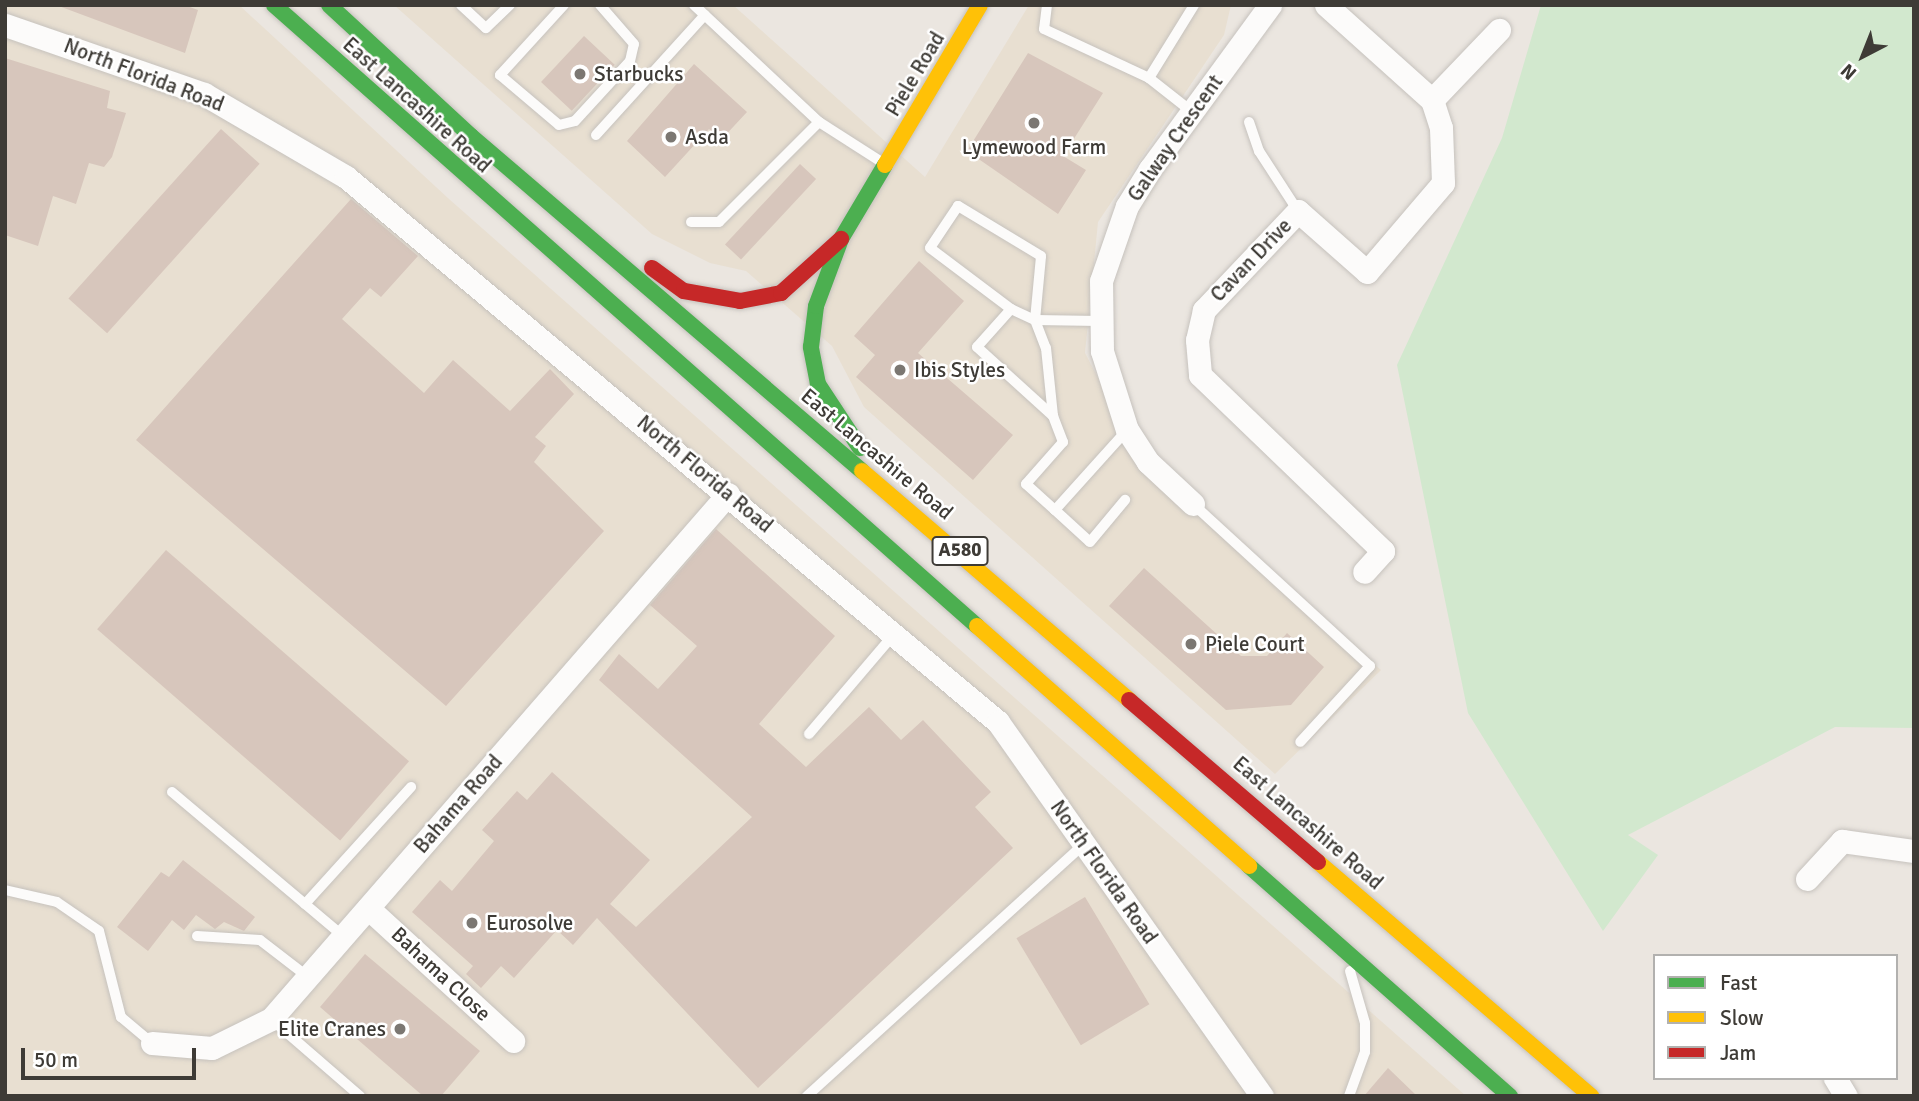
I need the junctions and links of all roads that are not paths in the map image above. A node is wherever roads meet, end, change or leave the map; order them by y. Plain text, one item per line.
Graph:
1 (274, 5) edge
2 (329, 5) edge
3 (461, 5) edge
4 (510, 5) edge
5 (564, 5) edge
6 (600, 5) edge
7 (694, 5) edge
8 (980, 5) edge
9 (1047, 5) edge
10 (1194, 5) edge
11 (1269, 5) edge
12 (1326, 5) edge
13 (705, 15) junction
14 (5, 25) edge
15 (1499, 30) dead end
16 (1149, 78) junction
17 (1432, 100) junction
18 (1192, 111) junction
19 (819, 122) junction
20 (1249, 122) dead end
21 (596, 135) dead end
22 (471, 136) junction
23 (885, 165) junction
24 (1298, 211) junction
25 (691, 222) dead end
26 (841, 239) junction
27 (1011, 309) junction
28 (1035, 320) junction
29 (1099, 321) junction
30 (1053, 416) junction
31 (1127, 430) junction
32 (728, 494) junction
33 (1125, 500) dead end
34 (1193, 504) joint
35 (1055, 510) junction
36 (930, 525) junction
37 (1364, 572) dead end
38 (894, 634) junction
39 (809, 734) dead end
40 (1300, 742) dead end
41 (411, 786) dead end
42 (172, 792) dead end
43 (1084, 844) junction
44 (1914, 851) edge
45 (1807, 879) dead end
46 (5, 890) edge
47 (305, 904) junction
48 (368, 908) junction
49 (197, 936) dead end
50 (343, 936) junction
51 (1345, 953) junction
52 (308, 977) junction
53 (271, 1019) junction
54 (1517, 1032) junction
55 (513, 1041) dead end
56 (152, 1043) joint
57 (1836, 1080) edge
58 (360, 1096) edge
59 (807, 1096) edge
60 (1262, 1096) edge
61 (1349, 1096) edge
62 (1510, 1096) edge
63 (1580, 1096) edge
64 (1591, 1096) edge
65 (1846, 1096) edge

1 - 51 main road, East Lancashire Road / A580
2 - 22 main road, East Lancashire Road / A580
3 - 4 lane
5 - 6 lane
7 - 13 lane
8 - 23 main road, Piele Road
9 - 16 lane
10 - 16 lane
11 - 18 street, Galway Crescent
12 - 17 street
13 - 19 lane
13 - 21 lane
14 - 32 street, North Florida Road
15 - 17 street
16 - 18 lane
17 - 24 street, Cavan Drive
18 - 29 street, Galway Crescent
19 - 23 lane
19 - 25 lane
20 - 24 lane
22 - 26 main road
22 - 36 main road, East Lancashire Road / A580
23 - 26 main road, Piele Road
24 - 37 street, Cavan Drive
26 - 36 main road
27 - 28 lane
27 - 28 lane
27 - 30 lane
28 - 29 lane
28 - 30 lane
29 - 31 street, Galway Crescent
30 - 35 lane
31 - 34 street, Galway Crescent
31 - 35 lane
32 - 38 street, North Florida Road
32 - 48 street, Bahama Road
33 - 35 lane
34 - 40 lane
36 - 54 main road, East Lancashire Road / A580
38 - 39 lane
38 - 43 street, North Florida Road
41 - 47 lane
42 - 47 lane
43 - 59 lane
43 - 60 street, North Florida Road
44 - 45 street
46 - 56 lane
47 - 50 lane
48 - 50 street, Bahama Road
48 - 55 street, Bahama Close
49 - 52 lane
50 - 52 street, Bahama Road
51 - 61 lane
51 - 62 main road, East Lancashire Road / A580
52 - 53 street, Bahama Road
53 - 56 street, Bahama Road
53 - 58 lane
54 - 63 main road
54 - 64 main road, East Lancashire Road / A580
57 - 65 street

